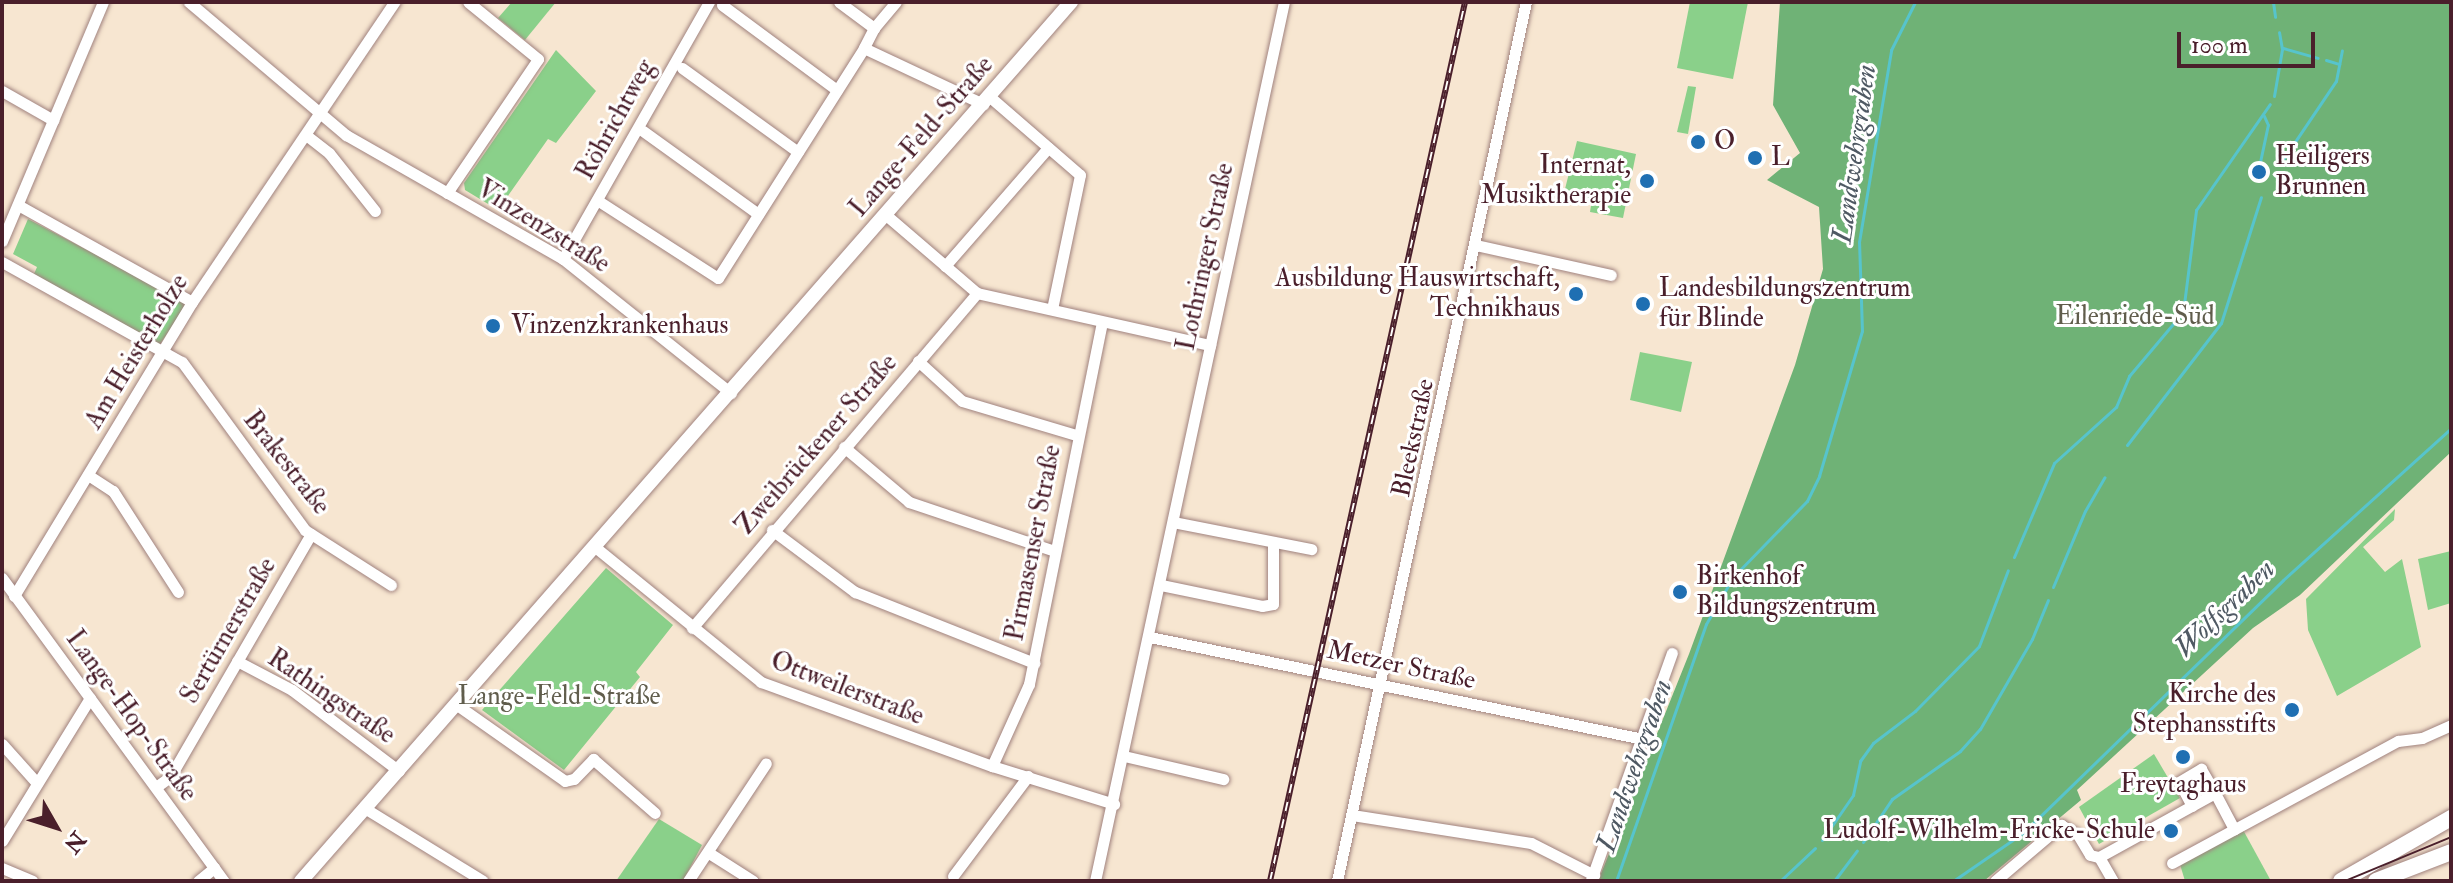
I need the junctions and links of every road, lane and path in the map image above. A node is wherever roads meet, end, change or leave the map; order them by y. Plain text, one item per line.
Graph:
1 (103, 2) edge
2 (189, 2) edge
3 (394, 2) edge
4 (468, 2) edge
5 (709, 2) edge
6 (839, 2) edge
7 (896, 2) edge
8 (1071, 2) edge
9 (1284, 2) edge
10 (1526, 2) edge
11 (722, 5) dead end
12 (874, 28) junction
13 (864, 48) junction
14 (682, 68) dead end
15 (837, 90) junction
16 (2, 91) edge
17 (986, 100) junction
18 (320, 115) junction
19 (53, 120) junction
20 (643, 131) dead end
21 (306, 135) junction
22 (1048, 148) junction
23 (798, 152) junction
24 (447, 193) junction
25 (597, 200) junction
26 (18, 205) junction
27 (375, 211) dead end
28 (758, 214) junction
29 (886, 215) junction
30 (2, 241) edge
31 (1476, 245) junction
32 (563, 259) junction
33 (2, 262) edge
34 (945, 266) junction
35 (1611, 275) dead end
36 (977, 293) junction
37 (192, 302) junction
38 (1052, 309) junction
39 (1102, 322) junction
40 (1210, 345) junction
41 (162, 353) junction
42 (918, 361) junction
43 (731, 393) junction
44 (1076, 435) junction
45 (844, 447) junction
46 (88, 475) junction
47 (1173, 522) junction
48 (772, 530) junction
49 (311, 534) junction
50 (1273, 543) junction
51 (595, 547) junction
52 (1311, 549) dead end
53 (1055, 551) junction
54 (2, 578) edge
55 (391, 585) dead end
56 (1161, 585) junction
57 (178, 592) dead end
58 (14, 596) junction
59 (692, 628) junction
60 (1150, 637) junction
61 (1672, 653) dead end
62 (237, 661) junction
63 (1034, 663) junction
64 (1382, 685) junction
65 (90, 698) junction
66 (457, 705) junction
67 (2451, 725) edge
68 (1643, 739) junction
69 (2, 744) edge
70 (1124, 756) junction
71 (766, 763) dead end
72 (992, 766) junction
73 (399, 771) junction
74 (1028, 776) junction
75 (1223, 779) dead end
76 (36, 782) junction
77 (156, 787) junction
78 (2215, 793) junction
79 (1114, 804) junction
80 (2192, 806) junction
81 (366, 809) junction
82 (655, 813) dead end
83 (1352, 815) junction
84 (2451, 818) edge
85 (2234, 829) junction
86 (2, 841) edge
87 (2451, 852) edge
88 (709, 853) junction
89 (2099, 857) junction
90 (2172, 863) dead end
91 (2, 868) edge
92 (214, 868) junction
93 (953, 876) dead end
94 (1592, 878) edge
95 (32, 881) edge
96 (198, 881) edge
97 (224, 881) edge
98 (301, 881) edge
99 (483, 881) edge
100 (688, 881) edge
101 (753, 881) edge
102 (1095, 881) edge
103 (1337, 881) edge
104 (1995, 881) edge
105 (2113, 881) edge
106 (2341, 881) edge
107 (2376, 881) edge

1 - 19 street
2 - 18 street, Vinzenzstraße
3 - 18 street, Am Heisterholze
4 - 24 street
5 - 25 street, Röhrichtweg
6 - 12 street
7 - 12 street
8 - 17 street, Lange-Feld-Straße
9 - 40 street, Lothringer Straße
10 - 31 street, Bleekstraße
11 - 15 street
12 - 13 street
13 - 15 street
13 - 17 street
14 - 23 street
15 - 23 street
16 - 19 street
17 - 22 street
17 - 29 street, Lange-Feld-Straße
18 - 21 street, Am Heisterholze
18 - 24 street, Vinzenzstraße
19 - 26 street
20 - 28 street
21 - 27 street
21 - 37 street, Am Heisterholze
22 - 34 street
22 - 38 street
23 - 28 street
24 - 32 street, Vinzenzstraße
25 - 28 street
25 - 32 street, Röhrichtweg
26 - 30 street
26 - 37 street
29 - 34 street
29 - 43 street, Lange-Feld-Straße
31 - 35 street
31 - 64 street, Bleekstraße
32 - 43 street, Vinzenzstraße
33 - 41 street, Brakestraße
34 - 36 street
36 - 38 street
36 - 42 street, Zweibrückener Straße
37 - 41 street, Am Heisterholze
38 - 39 street
39 - 40 street
39 - 44 street, Pirmasenser Straße
40 - 47 street, Lothringer Straße
41 - 46 street, Am Heisterholze
41 - 49 street, Brakestraße
42 - 44 street
42 - 45 street, Zweibrückener Straße
43 - 51 street, Lange-Feld-Straße
44 - 53 street, Pirmasenser Straße
45 - 48 street, Zweibrückener Straße
45 - 53 street
46 - 57 street
46 - 58 street, Am Heisterholze
47 - 50 street
47 - 56 street, Lothringer Straße
48 - 59 street, Zweibrückener Straße
48 - 63 street
49 - 55 street, Brakestraße
49 - 62 street, Sertürnerstraße
50 - 52 street
50 - 56 street
51 - 59 street, Ottweilerstraße
51 - 66 street, Lange-Feld-Straße
53 - 63 street, Pirmasenser Straße
54 - 58 street, Lange-Hop-Straße
56 - 60 street, Lothringer Straße
58 - 65 street, Lange-Hop-Straße
59 - 72 street, Ottweilerstraße
60 - 64 street, Metzer Straße
60 - 70 street, Lothringer Straße
61 - 68 street
62 - 73 street, Rathingstraße
62 - 77 street, Sertürnerstraße
63 - 72 street, Pirmasenser Straße
64 - 68 street, Metzer Straße
64 - 83 street, Bleekstraße
65 - 76 street
65 - 77 street, Lange-Hop-Straße
66 - 73 street, Lange-Feld-Straße
66 - 82 street
67 - 85 street
68 - 94 street
69 - 76 street
70 - 75 street
70 - 79 street, Lothringer Straße
71 - 88 street
72 - 74 street, Ottweilerstraße
73 - 81 street, Lange-Feld-Straße
74 - 79 street, Ottweilerstraße
74 - 93 street
76 - 86 street
77 - 92 street, Lange-Hop-Straße
78 - 80 street
78 - 80 street
78 - 85 street
79 - 102 street, Lothringer Straße
80 - 89 street
81 - 98 street, Lange-Feld-Straße
81 - 99 street
83 - 94 street
83 - 103 street, Bleekstraße
84 - 106 main road
85 - 90 street
87 - 107 main road
88 - 100 street
88 - 101 street
89 - 104 street
89 - 105 street
91 - 95 street
92 - 96 street
92 - 97 street, Lange-Hop-Straße

